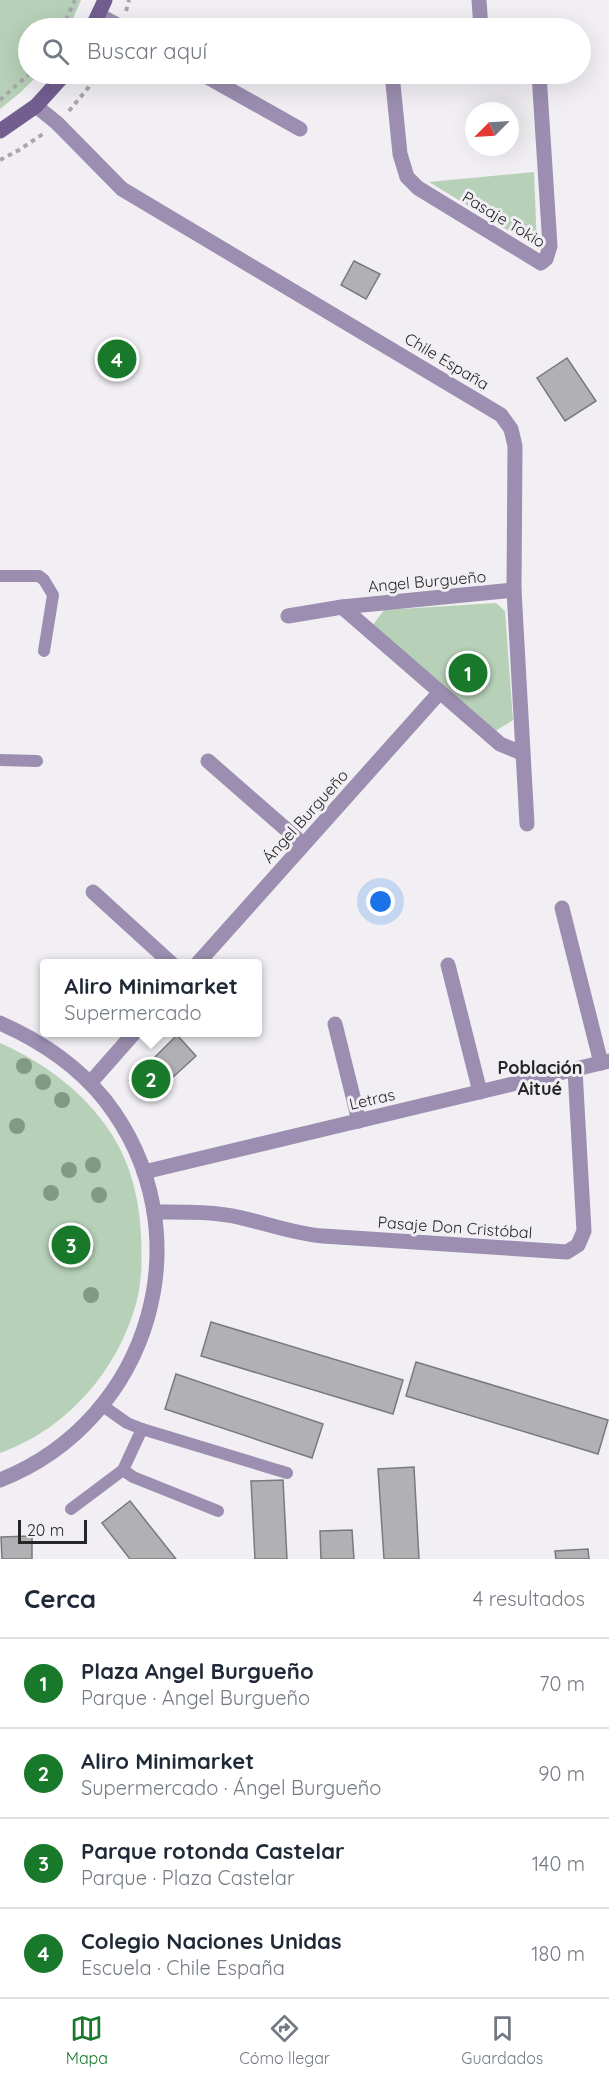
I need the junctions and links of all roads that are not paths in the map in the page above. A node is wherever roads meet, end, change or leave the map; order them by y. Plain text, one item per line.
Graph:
1 (105, 0) edge
2 (479, 0) edge
3 (98, 18) edge
4 (480, 18) edge
5 (55, 84) edge
6 (220, 84) edge
7 (393, 84) edge
8 (540, 84) edge
9 (36, 106) junction
10 (300, 129) dead end
11 (0, 131) edge
12 (0, 576) edge
13 (514, 590) junction
14 (342, 607) junction
15 (288, 616) dead end
16 (44, 651) dead end
17 (440, 692) junction
18 (522, 753) junction
19 (0, 760) edge
20 (37, 761) dead end
21 (208, 761) dead end
22 (527, 825) dead end
23 (303, 844) junction
24 (93, 892) dead end
25 (562, 909) dead end
26 (168, 959) edge
27 (200, 959) edge
28 (448, 965) dead end
29 (0, 1023) edge
30 (335, 1024) dead end
31 (131, 1037) edge
32 (605, 1062) edge
33 (575, 1070) junction
34 (90, 1083) junction
35 (480, 1092) junction
36 (359, 1121) junction
37 (144, 1172) junction
38 (154, 1212) junction
39 (103, 1406) junction
40 (142, 1429) junction
41 (123, 1470) junction
42 (287, 1473) dead end
43 (0, 1480) edge
44 (71, 1509) dead end
45 (218, 1511) dead end

1 - 3 street
2 - 4 street
5 - 9 street
6 - 10 street
7 - 8 street, Pasaje Tokio
9 - 11 street
9 - 13 street, Chile España
12 - 16 lane
13 - 14 street, Angel Burgueño
13 - 18 street, Chile España
14 - 15 street, Angel Burgueño
14 - 17 street
17 - 18 street
17 - 23 street, Ángel Burgueño
18 - 22 street, Chile España
19 - 20 lane
21 - 23 street
23 - 27 street, Ángel Burgueño
24 - 26 street
25 - 32 street
28 - 35 street
29 - 34 street
30 - 36 street
31 - 34 street
32 - 33 street, Letras
33 - 35 street, Letras
33 - 38 street, Pasaje Don Cristóbal
34 - 37 street
35 - 36 street, Letras
36 - 37 street, Letras
37 - 38 street
38 - 39 street
39 - 40 lane
39 - 43 street
40 - 41 lane
40 - 42 lane
41 - 44 lane
41 - 45 lane

